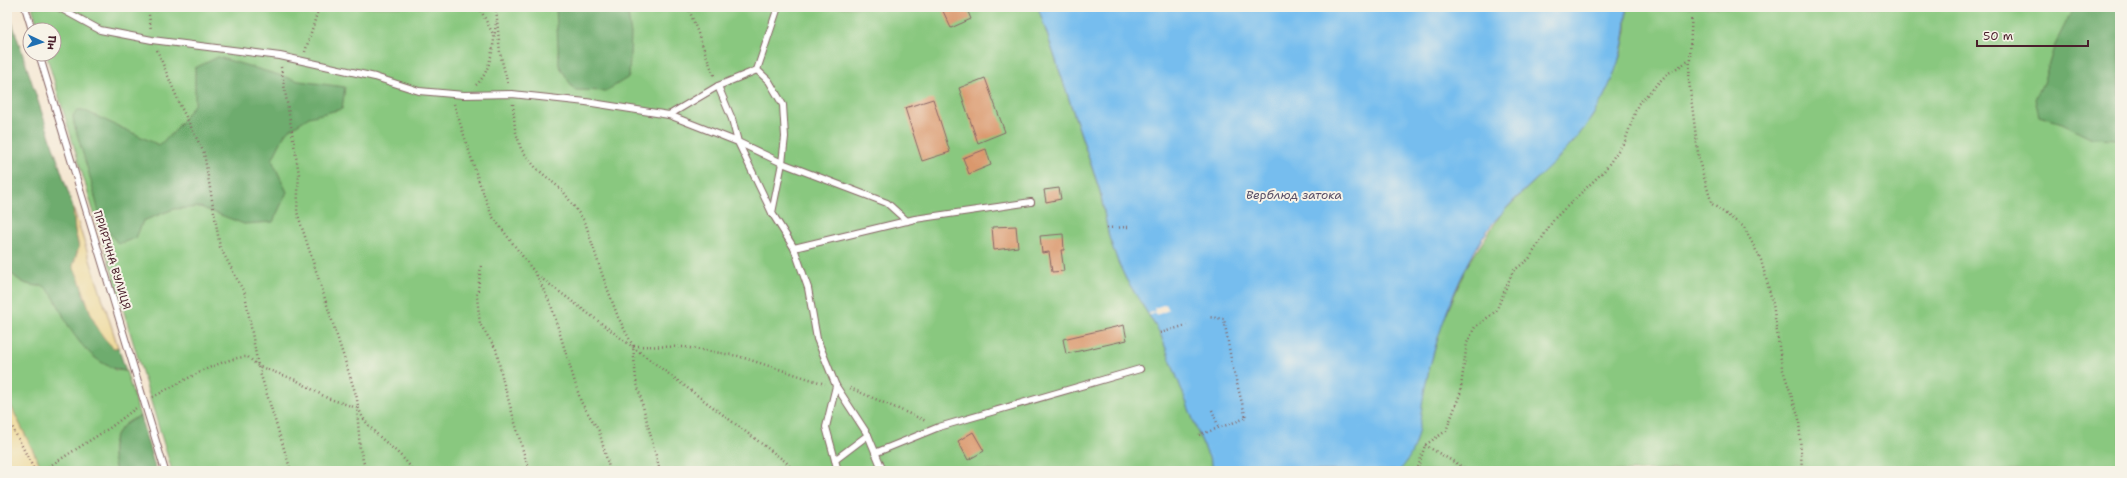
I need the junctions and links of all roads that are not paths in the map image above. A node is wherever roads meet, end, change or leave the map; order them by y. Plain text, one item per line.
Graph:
1 (25, 7) edge
2 (58, 7) edge
3 (778, 7) edge
4 (30, 22) edge
5 (41, 62) edge
6 (757, 70) junction
7 (718, 86) junction
8 (669, 115) junction
9 (738, 142) junction
10 (782, 163) junction
11 (1031, 202) dead end
12 (772, 213) junction
13 (907, 221) junction
14 (794, 248) junction
15 (1140, 369) dead end
16 (836, 386) junction
17 (868, 435) junction
18 (875, 453) junction
19 (835, 460) junction
20 (165, 471) edge
21 (838, 471) edge
22 (883, 471) edge

1 - 4 lane
2 - 8 lane
3 - 6 lane
5 - 20 lane, ПРИРІЧНА ВУЛИЦЯ
6 - 7 lane
6 - 10 lane
7 - 8 lane
7 - 9 lane
8 - 9 lane
9 - 10 lane
9 - 12 lane
10 - 12 lane
10 - 13 lane
11 - 13 lane
12 - 14 lane
13 - 14 lane
14 - 16 lane
15 - 18 lane
16 - 17 lane
16 - 19 lane
17 - 18 lane
17 - 19 lane
18 - 22 lane
19 - 21 lane

